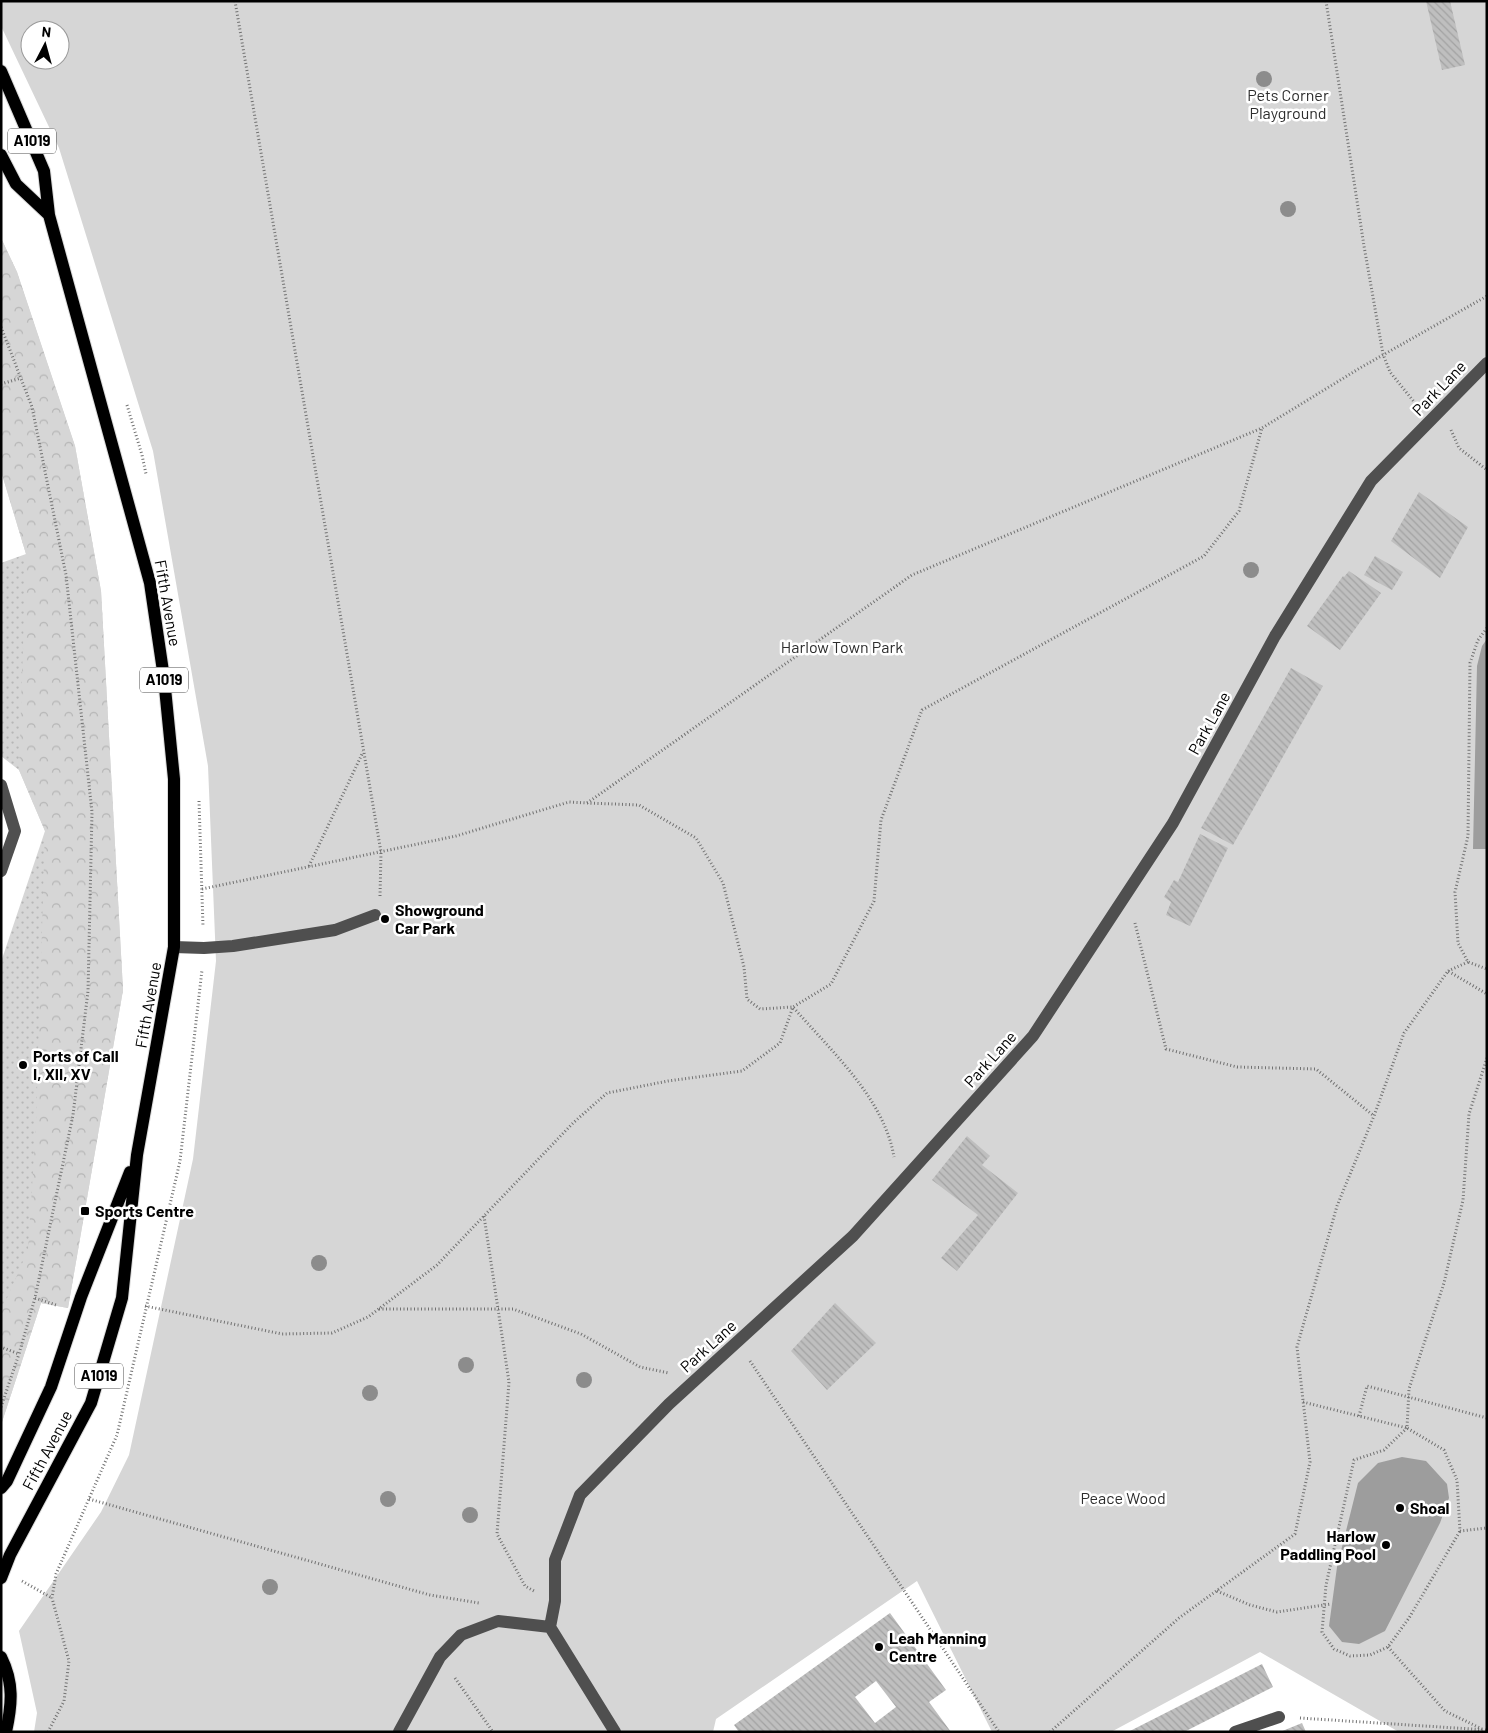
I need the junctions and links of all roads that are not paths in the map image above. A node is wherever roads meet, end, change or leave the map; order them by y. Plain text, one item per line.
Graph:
1 (1, 71) edge
2 (1, 154) edge
3 (49, 215) junction
4 (1487, 363) edge
5 (1, 785) edge
6 (1, 871) edge
7 (375, 916) road end
8 (174, 946) junction
9 (137, 1155) junction
10 (1, 1488) edge
11 (2, 1575) edge
12 (550, 1627) junction
13 (1, 1657) edge
14 (1279, 1717) road end
15 (6, 1732) edge
16 (399, 1732) edge
17 (615, 1732) edge
18 (1235, 1732) edge

1 - 3 main road, Fifth Avenue / A1019
2 - 3 main road, A1019
3 - 8 main road, Fifth Avenue / A1019
4 - 12 street, Park Lane
5 - 6 street
7 - 8 street
8 - 9 main road, Fifth Avenue / A1019
9 - 10 main road, Fifth Avenue / A1019
9 - 11 main road, Fifth Avenue / A1019
12 - 16 street
12 - 17 street
13 - 15 main road
14 - 18 street

